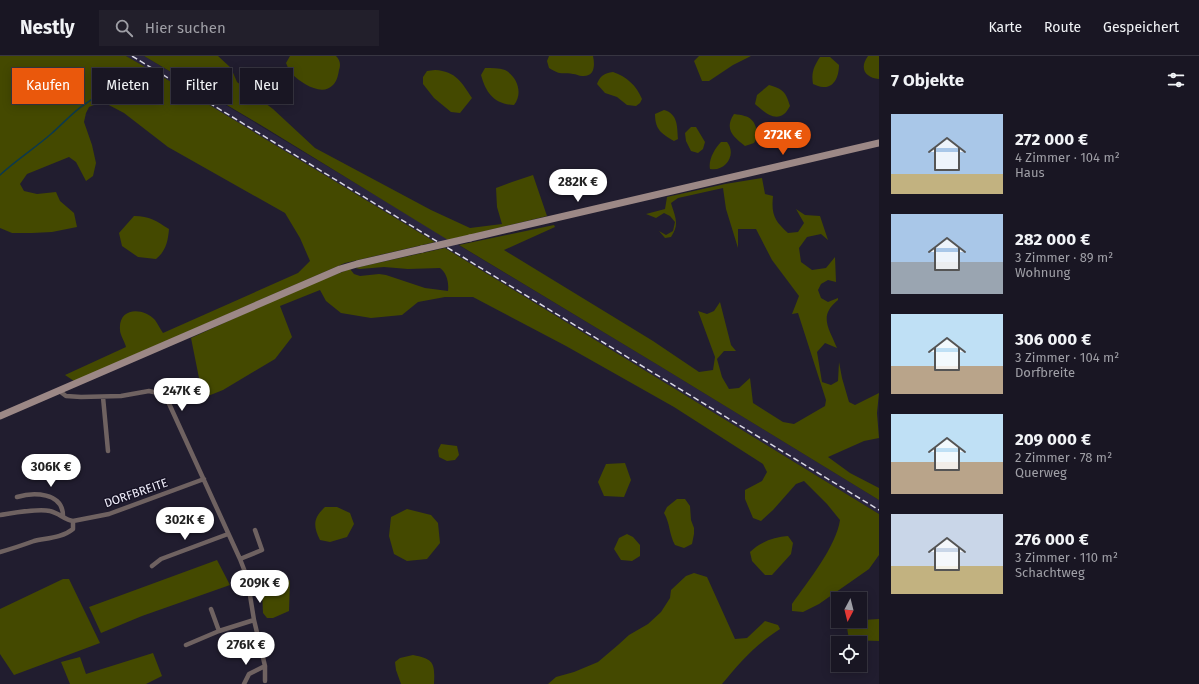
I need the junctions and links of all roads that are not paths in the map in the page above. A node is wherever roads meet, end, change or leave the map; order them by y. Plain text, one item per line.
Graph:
1 (879, 143) edge
2 (60, 390) junction
3 (103, 397) junction
4 (0, 416) edge
5 (108, 451) dead end
6 (204, 480) junction
7 (17, 497) dead end
8 (0, 515) edge
9 (63, 516) junction
10 (73, 521) junction
11 (255, 530) dead end
12 (228, 534) junction
13 (0, 552) edge
14 (240, 559) junction
15 (152, 566) dead end
16 (211, 609) dead end
17 (254, 620) junction
18 (219, 631) junction
19 (186, 645) dead end
20 (265, 666) junction
21 (266, 681) dead end
22 (244, 684) edge

1 - 2 main road, bridge
2 - 3 street
2 - 4 main road
3 - 5 street
3 - 6 street
6 - 10 street, DORFBREITE
6 - 12 street
7 - 9 street
8 - 9 street
9 - 10 street
10 - 13 street
11 - 14 street
12 - 14 street
12 - 15 street
14 - 17 street
16 - 18 street
17 - 18 street
17 - 20 street
18 - 19 street
20 - 21 street
20 - 22 street

